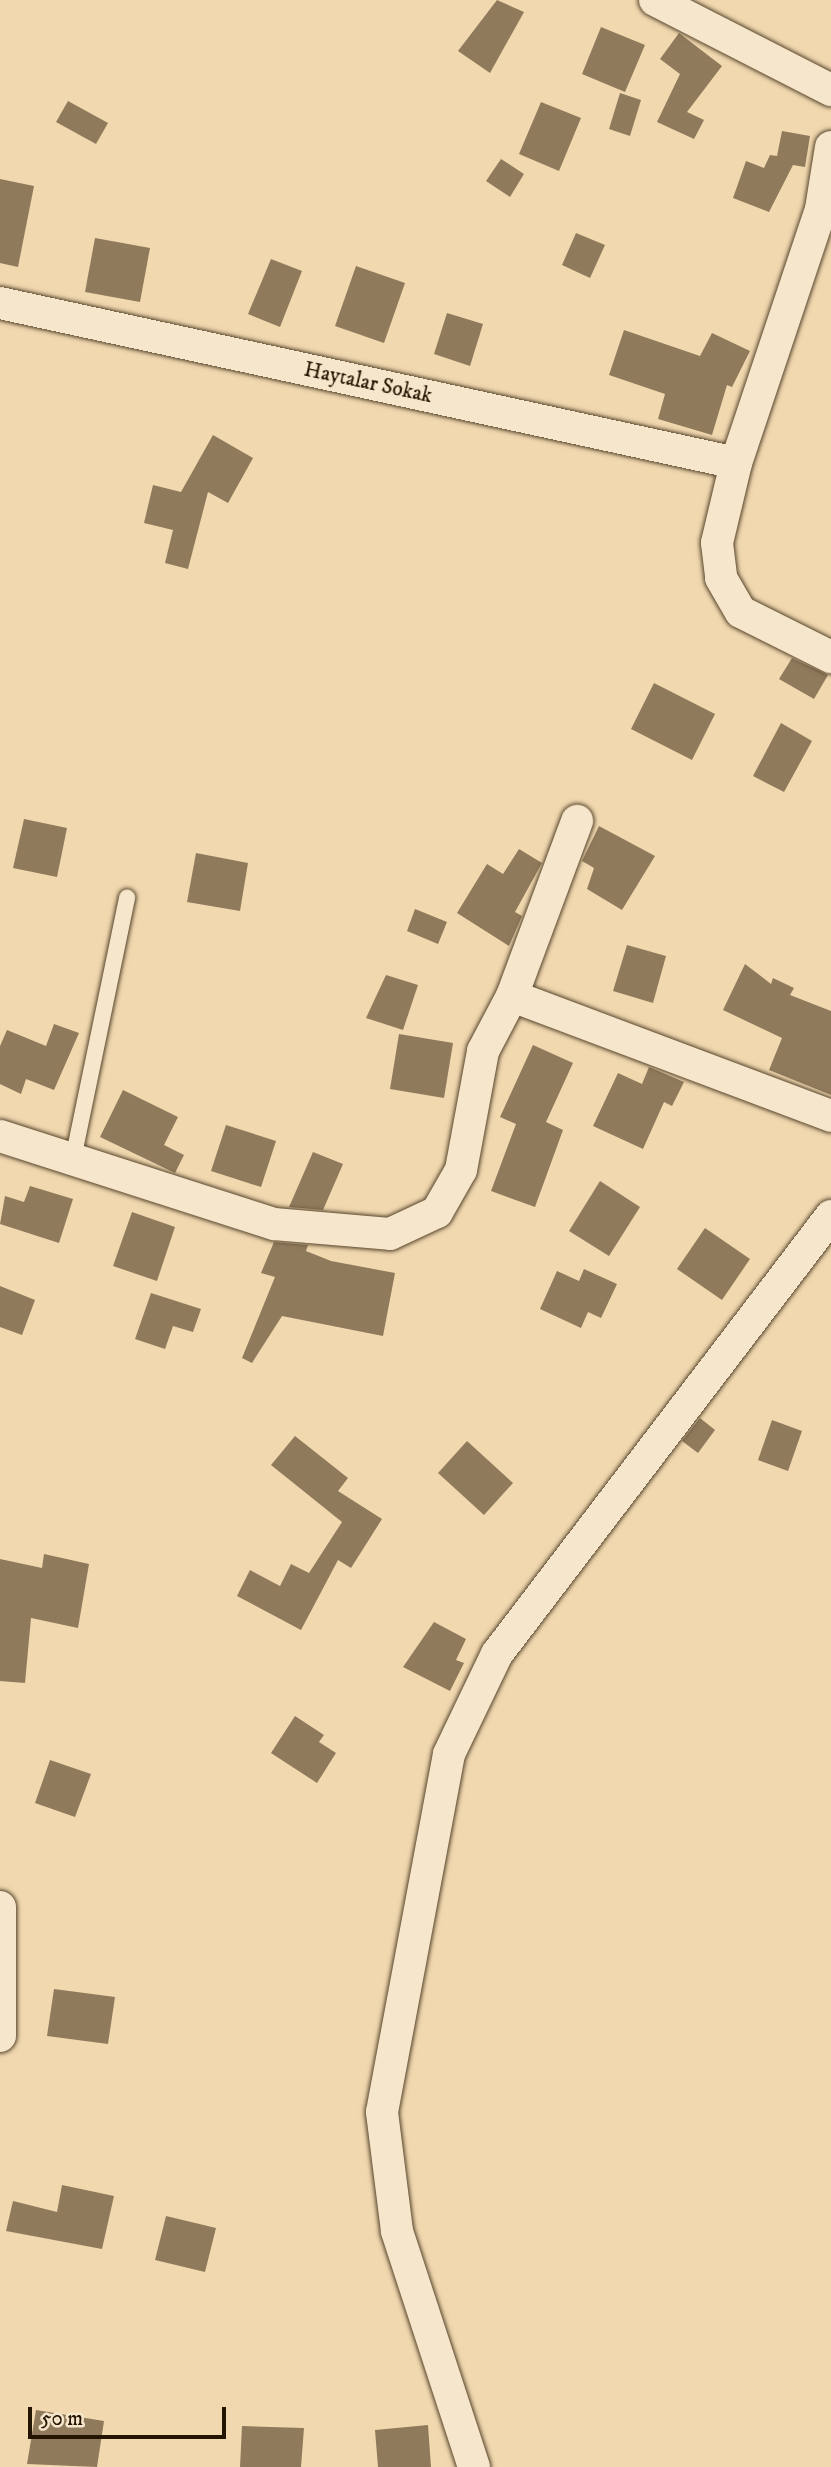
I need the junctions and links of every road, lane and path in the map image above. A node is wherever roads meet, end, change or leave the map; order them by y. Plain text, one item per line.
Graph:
1 (655, 0) edge
2 (831, 90) edge
3 (831, 147) edge
4 (0, 303) edge
5 (736, 463) junction
6 (831, 657) edge
7 (577, 821) dead end
8 (127, 898) dead end
9 (512, 996) junction
10 (831, 1116) edge
11 (0, 1136) edge
12 (73, 1159) junction
13 (831, 1216) edge
14 (0, 1907) edge
15 (0, 2036) edge
16 (474, 2467) edge

1 - 2 street
3 - 5 street
4 - 5 street, Haytalar Sokak
5 - 6 street
7 - 9 street
8 - 12 lane
9 - 10 street
9 - 12 street
11 - 12 street
13 - 16 street
14 - 15 street

